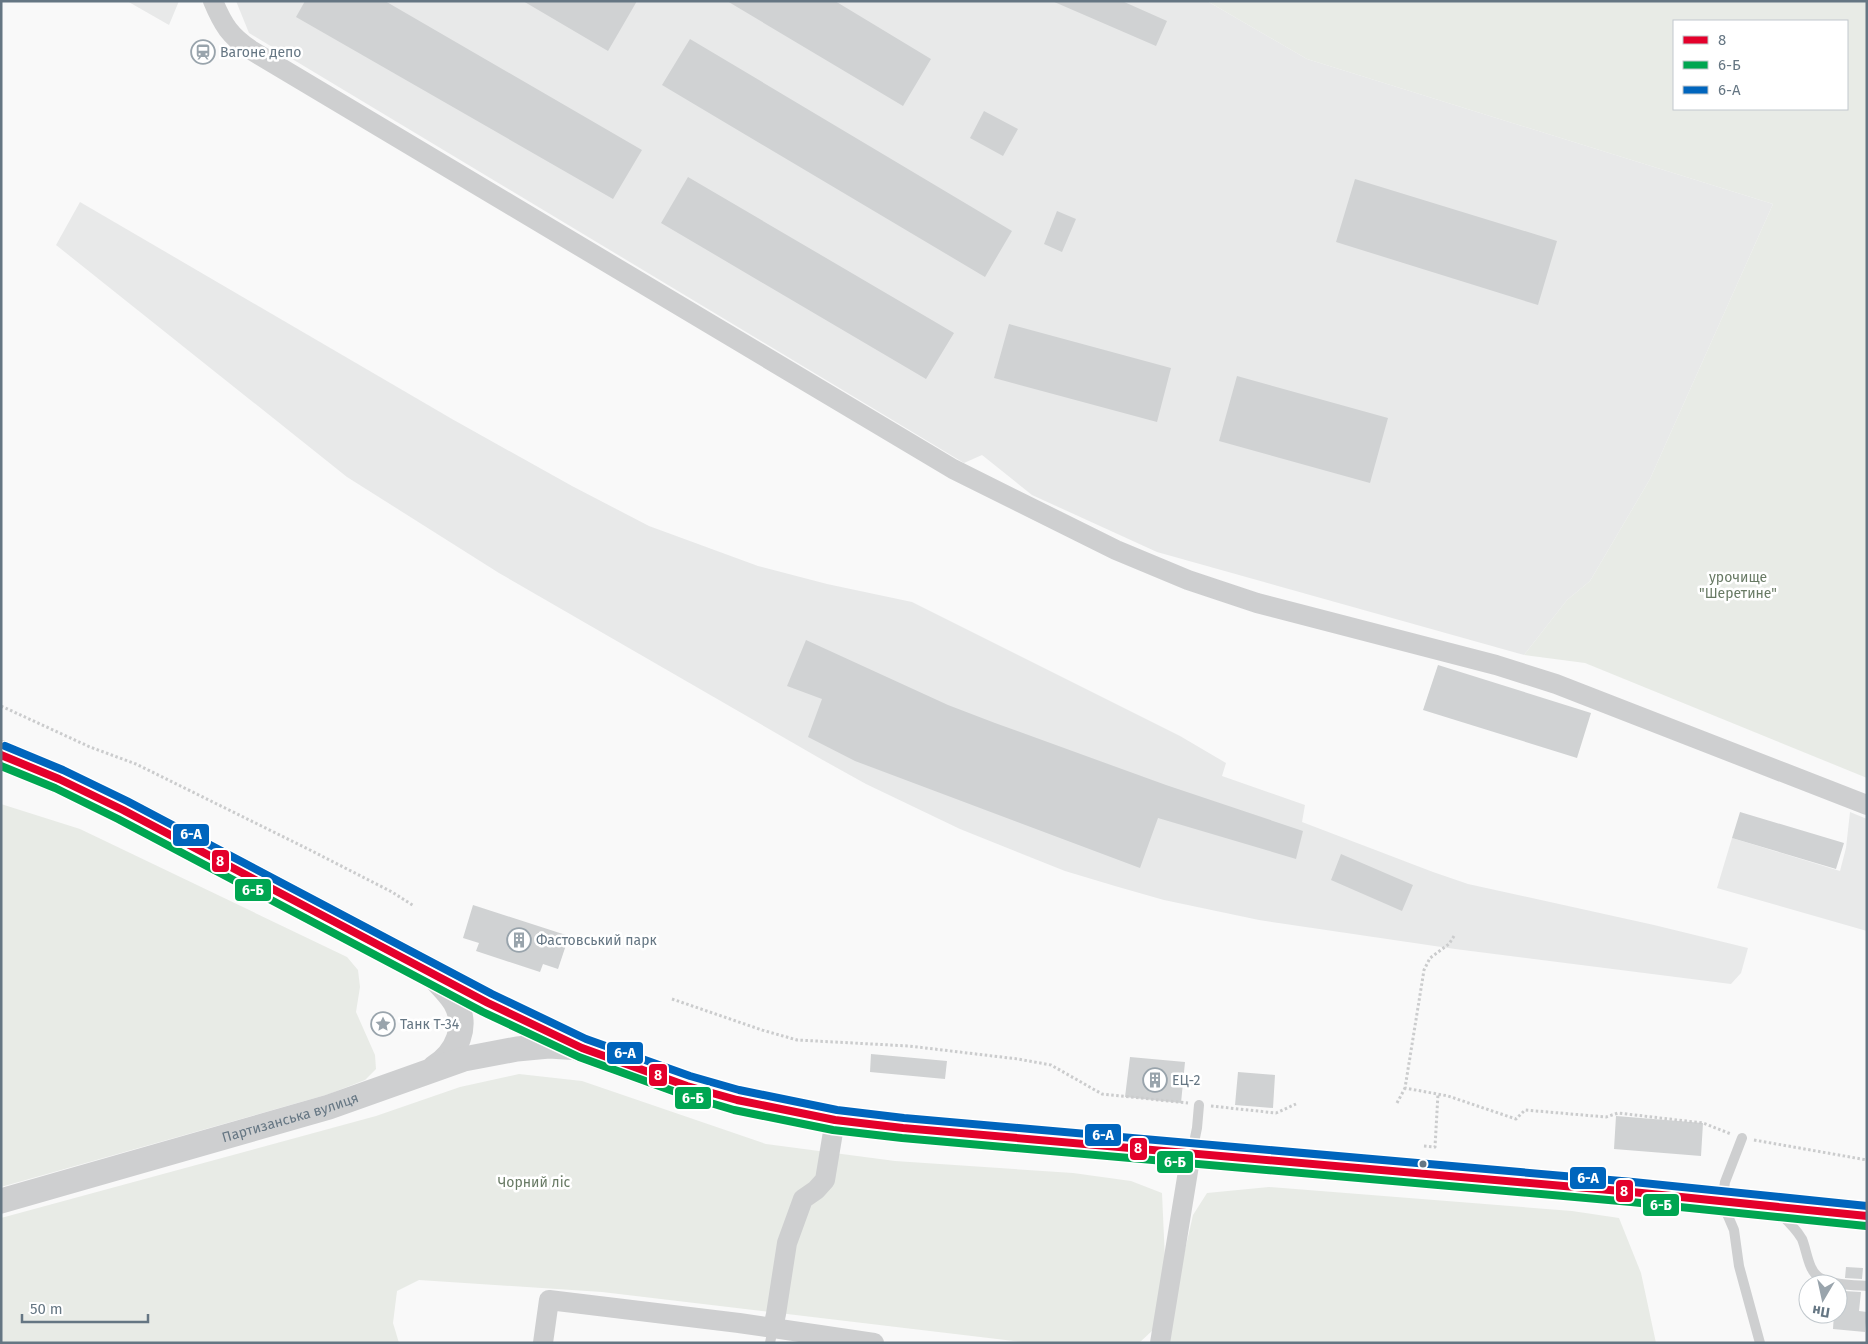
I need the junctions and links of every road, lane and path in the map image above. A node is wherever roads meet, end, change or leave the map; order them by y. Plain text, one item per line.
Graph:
1 (213, 1) edge
2 (1, 706) edge
3 (1, 755) edge
4 (1867, 805) edge
5 (414, 906) dead end
6 (1454, 936) dead end
7 (430, 972) junction
8 (672, 999) dead end
9 (582, 1048) junction
10 (427, 1072) junction
11 (1405, 1088) junction
12 (1438, 1094) junction
13 (1397, 1103) dead end
14 (1296, 1104) dead end
15 (1199, 1105) junction
16 (835, 1120) junction
17 (1742, 1138) junction
18 (1424, 1146) dead end
19 (1192, 1153) junction
20 (1867, 1160) edge
21 (1, 1201) edge
22 (1722, 1202) junction
23 (1772, 1207) junction
24 (1867, 1216) edge
25 (1867, 1286) edge
26 (771, 1335) edge
27 (543, 1343) edge
28 (874, 1343) edge
29 (1160, 1343) edge
30 (1760, 1343) edge

1 - 4 street
2 - 5 path
3 - 7 main road
6 - 11 path
7 - 9 main road
7 - 10 street
8 - 15 path
9 - 10 street, Партизанська вулиця
9 - 16 main road
10 - 21 street, Партизанська вулиця
11 - 12 path
11 - 13 path
12 - 17 path
12 - 18 path
14 - 15 path
15 - 19 lane
16 - 19 main road
16 - 26 street
17 - 20 path
17 - 22 lane
19 - 22 main road
19 - 29 street
22 - 23 main road
22 - 30 lane
23 - 24 main road
23 - 25 lane
26 - 27 street
26 - 28 street

